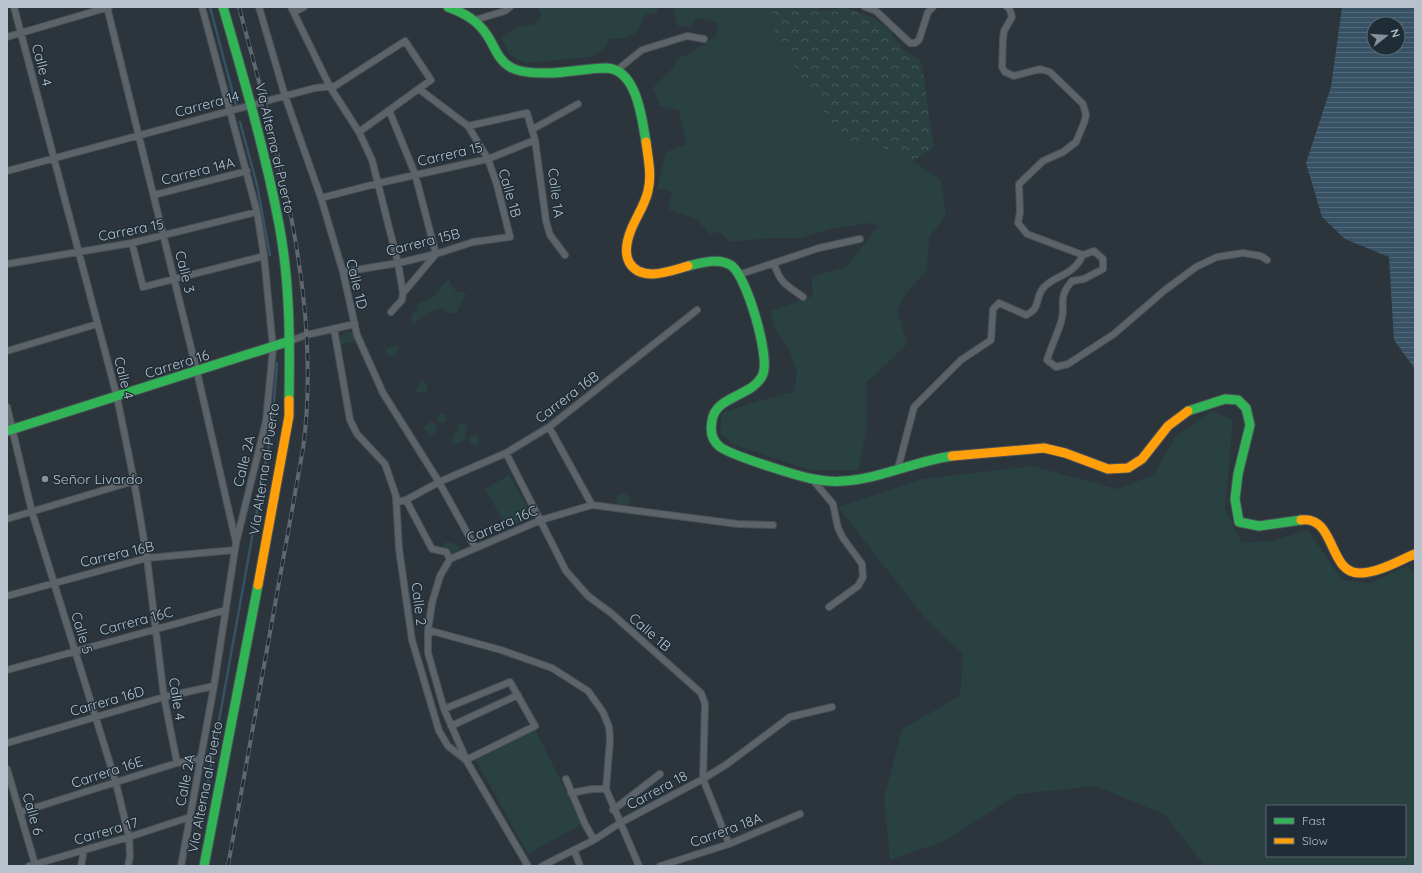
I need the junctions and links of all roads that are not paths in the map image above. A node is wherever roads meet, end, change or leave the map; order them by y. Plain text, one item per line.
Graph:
1 (14, 7) edge
2 (108, 7) edge
3 (202, 7) edge
4 (223, 7) edge
5 (259, 7) edge
6 (304, 7) edge
7 (448, 7) edge
8 (510, 7) edge
9 (865, 7) edge
10 (933, 7) edge
11 (1007, 7) edge
12 (293, 10) edge
13 (475, 20) junction
14 (21, 33) junction
15 (7, 37) edge
16 (704, 39) dead end
17 (616, 70) junction
18 (330, 87) junction
19 (419, 89) junction
20 (284, 96) junction
21 (252, 104) junction
22 (578, 104) dead end
23 (232, 110) junction
24 (389, 110) junction
25 (468, 126) junction
26 (532, 129) junction
27 (359, 132) junction
28 (140, 135) junction
29 (536, 140) junction
30 (54, 158) junction
31 (488, 158) junction
32 (7, 171) edge
33 (247, 171) junction
34 (415, 174) junction
35 (379, 183) junction
36 (154, 195) junction
37 (321, 198) junction
38 (257, 212) junction
39 (164, 236) junction
40 (510, 237) joint
41 (860, 239) dead end
42 (132, 243) junction
43 (78, 251) junction
44 (436, 254) junction
45 (565, 255) dead end
46 (1082, 255) junction
47 (264, 256) junction
48 (1266, 260) dead end
49 (398, 263) junction
50 (774, 263) junction
51 (7, 264) edge
52 (343, 272) junction
53 (741, 274) junction
54 (174, 279) junction
55 (404, 294) junction
56 (803, 297) dead end
57 (697, 310) dead end
58 (391, 312) dead end
59 (97, 324) junction
60 (355, 324) junction
61 (334, 329) junction
62 (281, 345) junction
63 (7, 351) edge
64 (197, 372) junction
65 (117, 397) junction
66 (7, 407) edge
67 (549, 427) junction
68 (10, 430) edge
69 (506, 453) junction
70 (898, 468) junction
71 (812, 479) junction
72 (134, 481) junction
73 (439, 482) junction
74 (406, 500) junction
75 (396, 502) junction
76 (592, 505) junction
77 (32, 512) junction
78 (7, 519) edge
79 (541, 520) junction
80 (773, 525) dead end
81 (236, 547) junction
82 (475, 547) junction
83 (1415, 554) edge
84 (147, 558) junction
85 (450, 559) junction
86 (53, 582) junction
87 (7, 596) edge
88 (829, 607) dead end
89 (226, 610) junction
90 (156, 629) junction
91 (428, 630) junction
92 (74, 650) junction
93 (7, 670) edge
94 (214, 686) junction
95 (518, 695) junction
96 (164, 697) junction
97 (832, 707) dead end
98 (444, 710) junction
99 (95, 717) junction
100 (451, 726) junction
101 (7, 743) edge
102 (202, 758) junction
103 (466, 760) junction
104 (177, 762) junction
105 (7, 769) edge
106 (660, 774) dead end
107 (566, 778) dead end
108 (703, 779) junction
109 (116, 783) junction
110 (606, 789) junction
111 (571, 793) junction
112 (613, 810) junction
113 (21, 812) junction
114 (800, 814) dead end
115 (190, 817) junction
116 (620, 823) junction
117 (129, 838) junction
118 (594, 840) junction
119 (729, 844) junction
120 (84, 850) junction
121 (574, 850) junction
122 (33, 865) edge
123 (81, 866) edge
124 (128, 866) edge
125 (181, 866) edge
126 (204, 866) edge
127 (528, 866) edge
128 (542, 866) edge
129 (580, 866) edge
130 (639, 866) edge
131 (660, 866) edge

1 - 14 street, Calle 4
2 - 14 street
2 - 28 street, Calle 3
3 - 23 street, Calle 2A
4 - 21 street, Vía Alterna al Puerto
5 - 20 street, Calle 1D
6 - 12 street
7 - 13 street
8 - 13 street
9 - 10 street
11 - 46 street
12 - 18 street
13 - 17 street
14 - 15 street
14 - 30 street, Calle 4
16 - 17 street
17 - 53 street
18 - 19 street, Carrera 14
18 - 20 street, Carrera 14
18 - 27 street
19 - 24 street
19 - 25 street, Calle 1B
20 - 21 street, Carrera 14
20 - 37 street, Calle 1D
21 - 23 street, Carrera 14
21 - 62 street, Vía Alterna al Puerto
22 - 26 street
23 - 28 street, Carrera 14
23 - 33 street, Calle 2A
24 - 27 street
24 - 34 street
25 - 26 street, Calle 1A
25 - 31 street, Calle 1B
26 - 29 street, Calle 1A
27 - 35 street
28 - 30 street, Carrera 14
28 - 36 street, Calle 3
29 - 31 street, Carrera 15
29 - 45 street, Calle 1A
30 - 32 street, Carrera 14
30 - 43 street, Calle 4
31 - 34 street, Carrera 15
31 - 40 street, Calle 1B
33 - 36 street, Carrera 14A
33 - 38 street, Calle 2A
34 - 35 street, Carrera 15
34 - 44 street
35 - 37 street, Carrera 15
35 - 49 street
36 - 39 street, Calle 3
37 - 52 street, Calle 1D
38 - 39 street, Carrera 15
38 - 47 street, Calle 2A
39 - 42 street, Carrera 15
39 - 54 street, Calle 3
40 - 44 street, Carrera 15B
41 - 50 street
42 - 43 street, Carrera 15
42 - 54 street
43 - 51 street, Carrera 15
43 - 59 street, Calle 4
44 - 49 street, Carrera 15B
44 - 55 street
46 - 48 street
46 - 70 street
47 - 54 street
47 - 62 street, Calle 2A
49 - 52 street, Carrera 15B
49 - 55 street
50 - 53 street
50 - 56 street
52 - 60 street, Calle 1D
53 - 71 street
54 - 64 street, Calle 3
55 - 58 street
57 - 67 street, Carrera 16B
59 - 63 street
59 - 65 street, Calle 4
60 - 61 street, Carrera 16
60 - 73 street, Calle 1D
61 - 62 street, Carrera 16
61 - 75 street, Calle 2
62 - 64 street, Carrera 16
62 - 81 street, Calle 2A
62 - 126 street, Vía Alterna al Puerto
64 - 65 street, Carrera 16
64 - 81 street, Calle 3
65 - 68 street, Carrera 16
65 - 72 street, Calle 4
66 - 68 street, Calle 5
67 - 69 street, Carrera 16B
67 - 76 street
68 - 77 street, Calle 5
69 - 73 street, Carrera 16B
69 - 79 street, Calle 1B
70 - 71 street
70 - 83 street
71 - 88 street
72 - 77 street
72 - 84 street, Calle 4
73 - 74 street, Carrera 16B
73 - 82 street, Calle 1D
74 - 75 street, Carrera 16B
74 - 85 street
75 - 103 street, Calle 2
76 - 79 street, Carrera 16C
76 - 80 street, Carrera 16C
77 - 78 street
77 - 86 street, Calle 5
79 - 82 street, Carrera 16C
79 - 108 street, Calle 1B
81 - 84 street, Carrera 16B
81 - 89 street, Calle 2A
82 - 85 street, Carrera 16C
84 - 86 street, Carrera 16B
84 - 90 street, Calle 4
85 - 91 street
86 - 87 street, Carrera 16B
86 - 92 street, Calle 5
89 - 90 street, Carrera 16C
89 - 94 street, Calle 2A
90 - 92 street, Carrera 16C
90 - 96 street, Calle 4
91 - 98 street
91 - 110 street
92 - 93 street, Carrera 16C
92 - 99 street, Calle 5
94 - 96 street, Carrera 16D
94 - 102 street, Calle 2A
95 - 98 street
95 - 100 street
95 - 103 street
96 - 99 street, Carrera 16D
96 - 104 street, Calle 4
97 - 108 street, Carrera 18
98 - 100 street
99 - 101 street, Carrera 16D
99 - 109 street, Calle 5
100 - 103 street
102 - 104 street, Carrera 16E
102 - 115 street, Calle 2A
103 - 127 street, Calle 2
104 - 109 street, Carrera 16E
105 - 113 street, Calle 6
106 - 112 street
107 - 111 street
108 - 116 street, Carrera 18
108 - 119 street, Calle 1B
109 - 113 street, Carrera 16E
109 - 117 street, Calle 5
110 - 111 street
110 - 112 street
111 - 118 street
112 - 116 street
113 - 122 street, Calle 6
114 - 119 street, Carrera 18A
115 - 117 street, Carrera 17
115 - 125 street
116 - 118 street, Carrera 18
116 - 130 street
117 - 120 street, Carrera 17
117 - 124 street, Calle 5
118 - 121 street, Carrera 18
119 - 131 street, Carrera 18A
120 - 122 street, Carrera 17
120 - 123 street
121 - 128 street, Carrera 18
121 - 129 street

